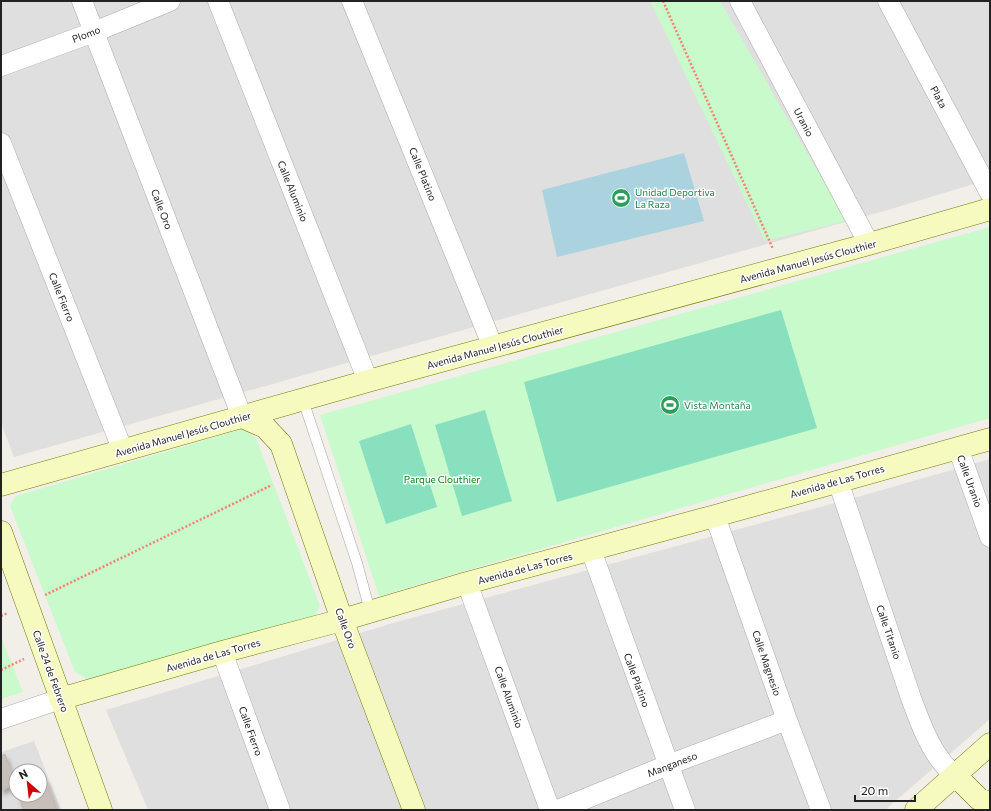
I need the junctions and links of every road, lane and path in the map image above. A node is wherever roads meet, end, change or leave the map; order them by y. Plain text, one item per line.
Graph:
1 (82, 1) edge
2 (170, 1) edge
3 (218, 1) edge
4 (352, 1) edge
5 (663, 1) edge
6 (740, 1) edge
7 (888, 1) edge
8 (94, 32) junction
9 (1, 66) edge
10 (1, 143) edge
11 (990, 193) edge
12 (990, 209) edge
13 (869, 244) junction
14 (782, 268) junction
15 (493, 348) junction
16 (368, 381) junction
17 (310, 400) junction
18 (242, 417) junction
19 (990, 439) edge
20 (281, 444) junction
21 (958, 448) junction
22 (123, 451) junction
23 (292, 476) junction
24 (838, 481) junction
25 (1, 485) edge
26 (715, 516) junction
27 (1, 532) edge
28 (990, 536) edge
29 (590, 550) junction
30 (467, 583) junction
31 (27, 604) junction
32 (370, 612) junction
33 (1, 616) edge
34 (342, 620) junction
35 (43, 650) junction
36 (222, 652) junction
37 (1, 670) edge
38 (60, 699) junction
39 (1, 719) edge
40 (787, 720) junction
41 (990, 744) edge
42 (668, 765) junction
43 (955, 775) junction
44 (990, 803) edge
45 (101, 810) edge
46 (280, 810) edge
47 (414, 810) edge
48 (550, 810) edge
49 (558, 810) edge
50 (685, 810) edge
51 (821, 810) edge
52 (916, 810) edge

1 - 8 street, Calle Oro
2 - 8 street, Plomo
3 - 16 street, Calle Aluminio
4 - 15 street, Calle Platino
5 - 14 path
6 - 13 street, Uranio
7 - 11 street, Plata
8 - 9 street, Plomo
8 - 18 street, Calle Oro
10 - 22 street, Calle Fierro
12 - 13 street, Avenida Manuel Jesús Clouthier
13 - 14 street, Avenida Manuel Jesús Clouthier
14 - 15 street, Avenida Manuel Jesús Clouthier
15 - 16 street, Avenida Manuel Jesús Clouthier
16 - 17 street, Avenida Manuel Jesús Clouthier
17 - 18 street, Avenida Manuel Jesús Clouthier
17 - 20 street
17 - 32 lane
18 - 20 street
18 - 22 street, Avenida Manuel Jesús Clouthier
19 - 21 street, Avenida de Las Torres
20 - 23 street, Calle Oro
21 - 24 street, Avenida de Las Torres
21 - 28 street, Calle Uranio
22 - 25 street, Avenida Manuel Jesús Clouthier
23 - 31 path
23 - 34 street, Calle Oro
24 - 26 street, Avenida de Las Torres
24 - 43 street, Calle Titanio
26 - 29 street, Avenida de Las Torres
26 - 40 street, Calle Magnesio
27 - 31 street, Calle 24 de Febrero
29 - 30 street, Avenida de Las Torres
29 - 42 street, Calle Platino
30 - 32 street, Avenida de Las Torres
30 - 48 street, Calle Aluminio
31 - 33 path
31 - 35 street, Calle 24 de Febrero
32 - 34 street, Avenida de Las Torres
34 - 36 street, Avenida de Las Torres
34 - 47 street, Calle Oro
35 - 37 path
35 - 38 street, Calle 24 de Febrero
36 - 38 street, Avenida de Las Torres
36 - 46 street, Calle Fierro
38 - 39 street
38 - 45 street, Calle 24 de Febrero
40 - 42 street, Manganeso
40 - 51 street, Calle Magnesio
41 - 43 street
42 - 49 street, Manganeso
42 - 50 street, Calle Platino
43 - 44 street
43 - 52 street

